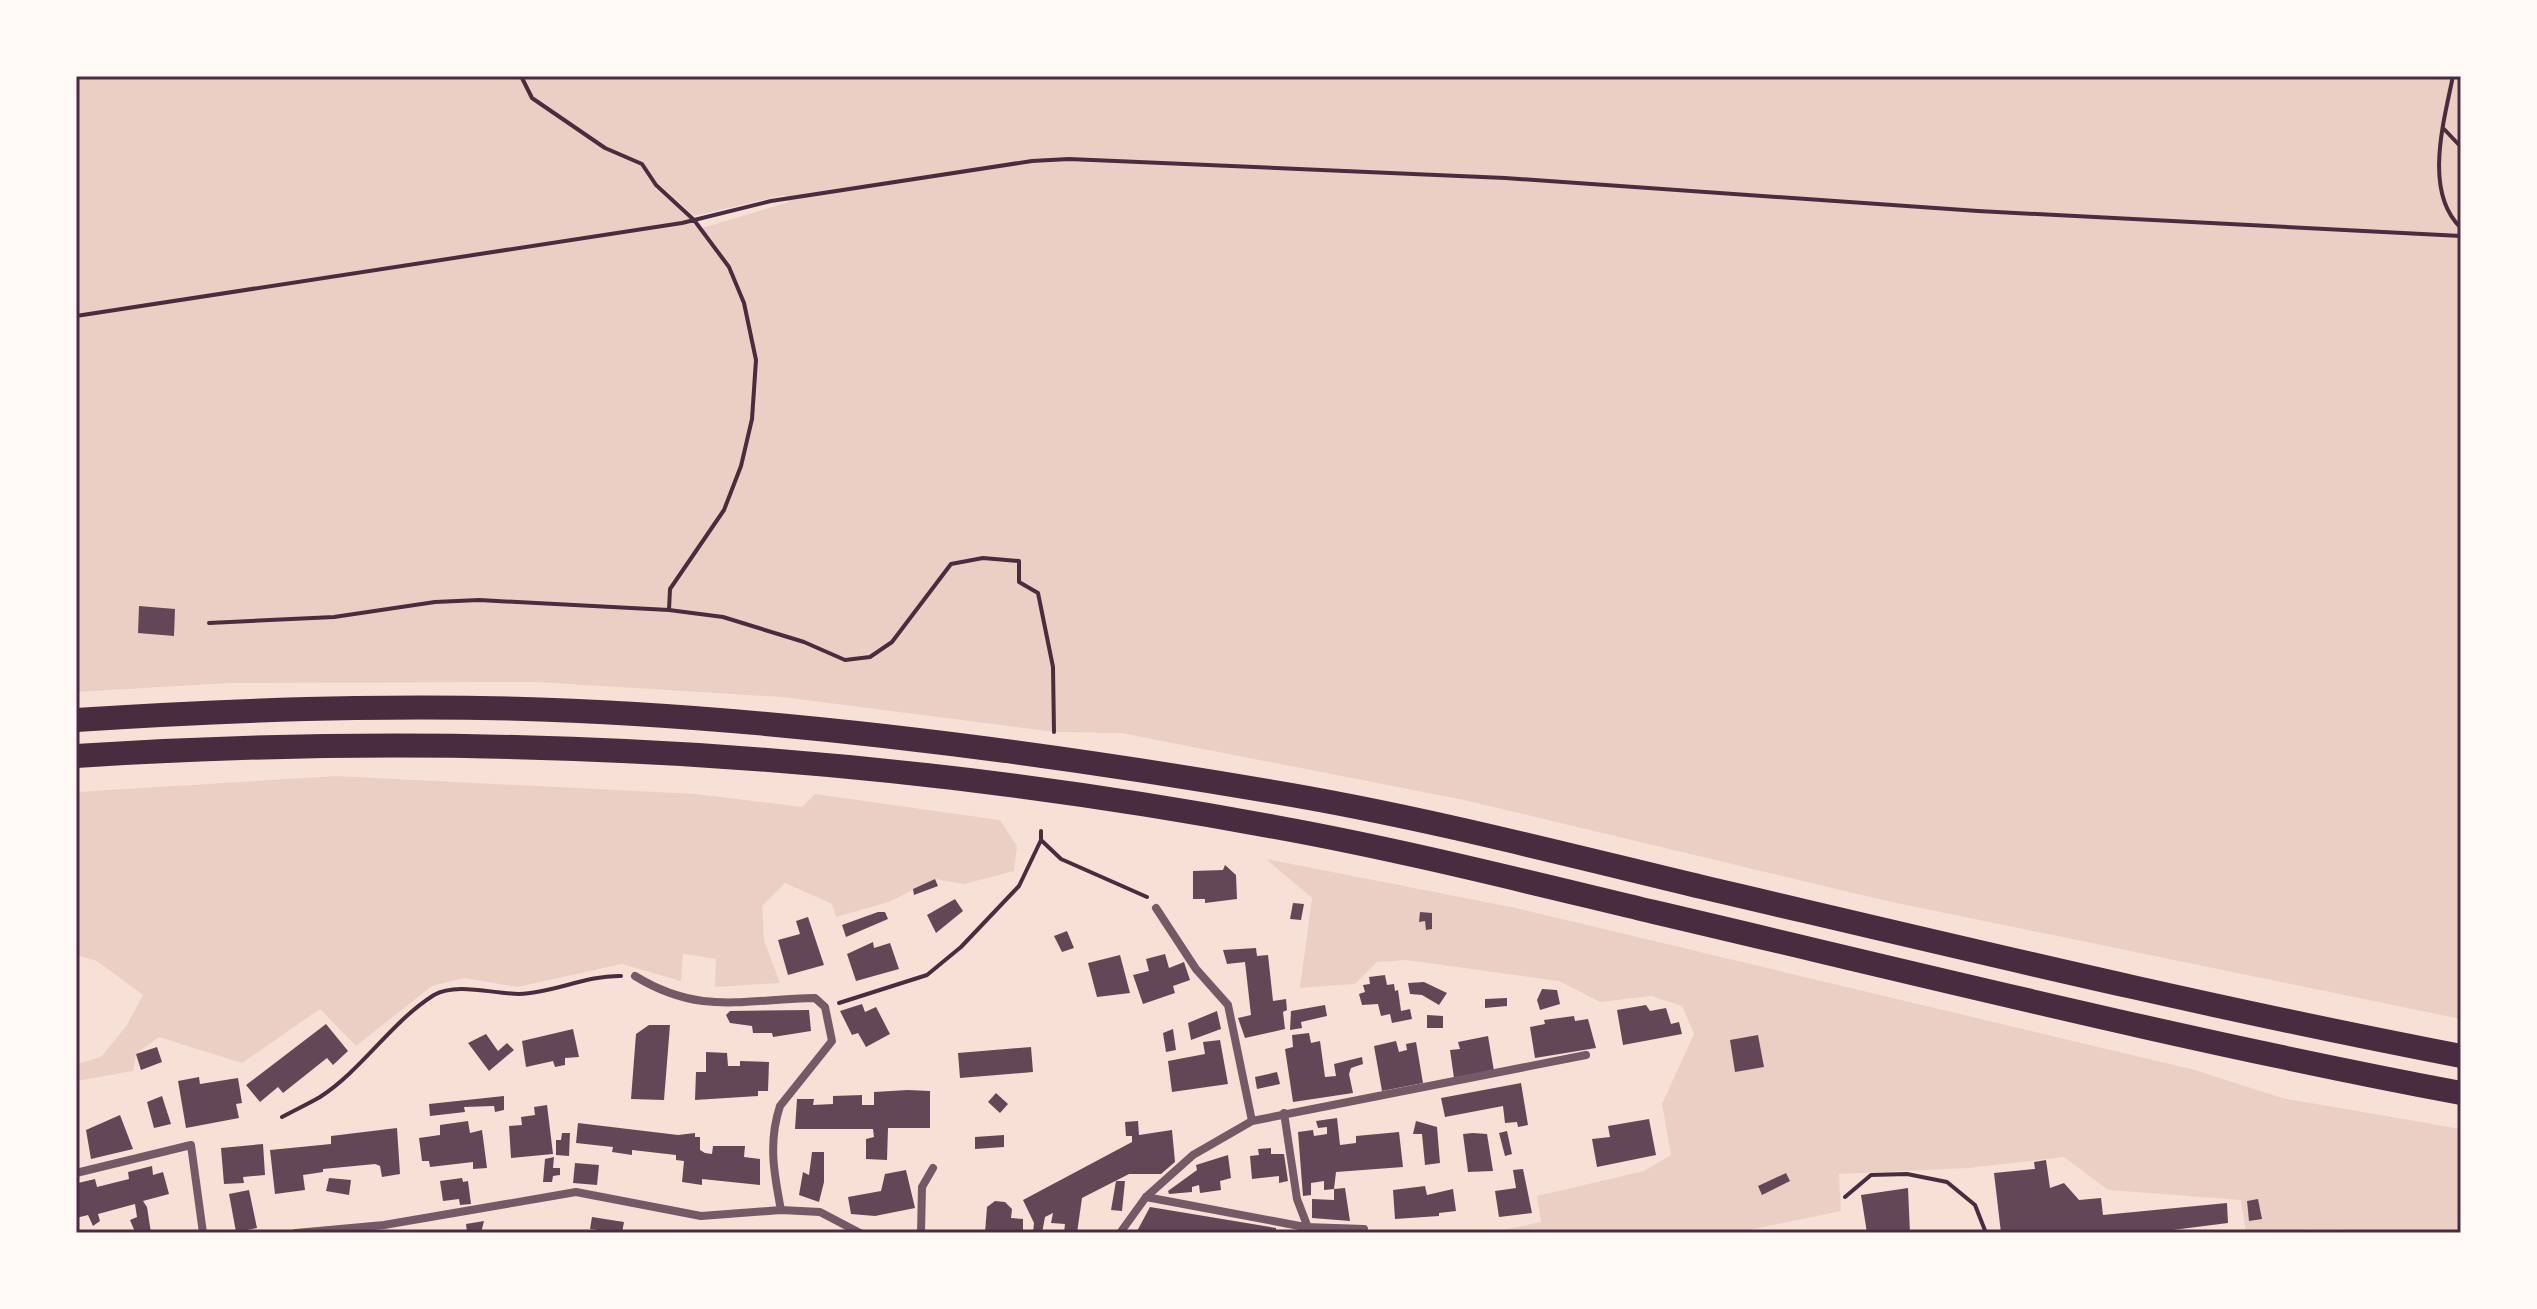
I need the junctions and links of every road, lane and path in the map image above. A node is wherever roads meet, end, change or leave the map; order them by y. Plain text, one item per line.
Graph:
1 (521, 76) edge
2 (2453, 76) edge
3 (2444, 129) junction
4 (2461, 147) edge
5 (694, 220) junction
6 (2461, 228) edge
7 (2461, 236) edge
8 (76, 316) edge
9 (669, 610) junction
10 (209, 623) dead end
11 (76, 720) edge
12 (1054, 732) dead end
13 (76, 756) edge
14 (1041, 831) dead end
15 (1041, 840) junction
16 (1156, 908) joint
17 (635, 976) joint
18 (825, 1007) junction
19 (1586, 1055) dead end
20 (2461, 1056) edge
21 (2461, 1093) edge
22 (1284, 1113) junction
23 (282, 1117) dead end
24 (1252, 1121) junction
25 (933, 1168) dead end
26 (76, 1173) edge
27 (1146, 1197) junction
28 (1845, 1197) dead end
29 (781, 1210) junction
30 (1364, 1229) dead end
31 (1308, 1230) edge
32 (203, 1233) edge
33 (296, 1233) edge
34 (860, 1233) edge
35 (921, 1233) edge
36 (1120, 1233) edge
37 (1986, 1233) edge

1 - 5 path
2 - 3 path
3 - 4 path
3 - 6 path
5 - 7 path
5 - 8 path
5 - 9 path
9 - 10 path
9 - 12 path
11 - 20 highway
13 - 21 highway
14 - 15 path
15 - 16 path
15 - 18 path
16 - 24 street
17 - 18 street
17 - 23 path
18 - 29 street
19 - 22 street
22 - 24 street
22 - 31 street
24 - 27 street
25 - 35 street
26 - 32 street
27 - 31 street
27 - 36 street
28 - 37 path
29 - 33 street
29 - 34 street
30 - 31 street

